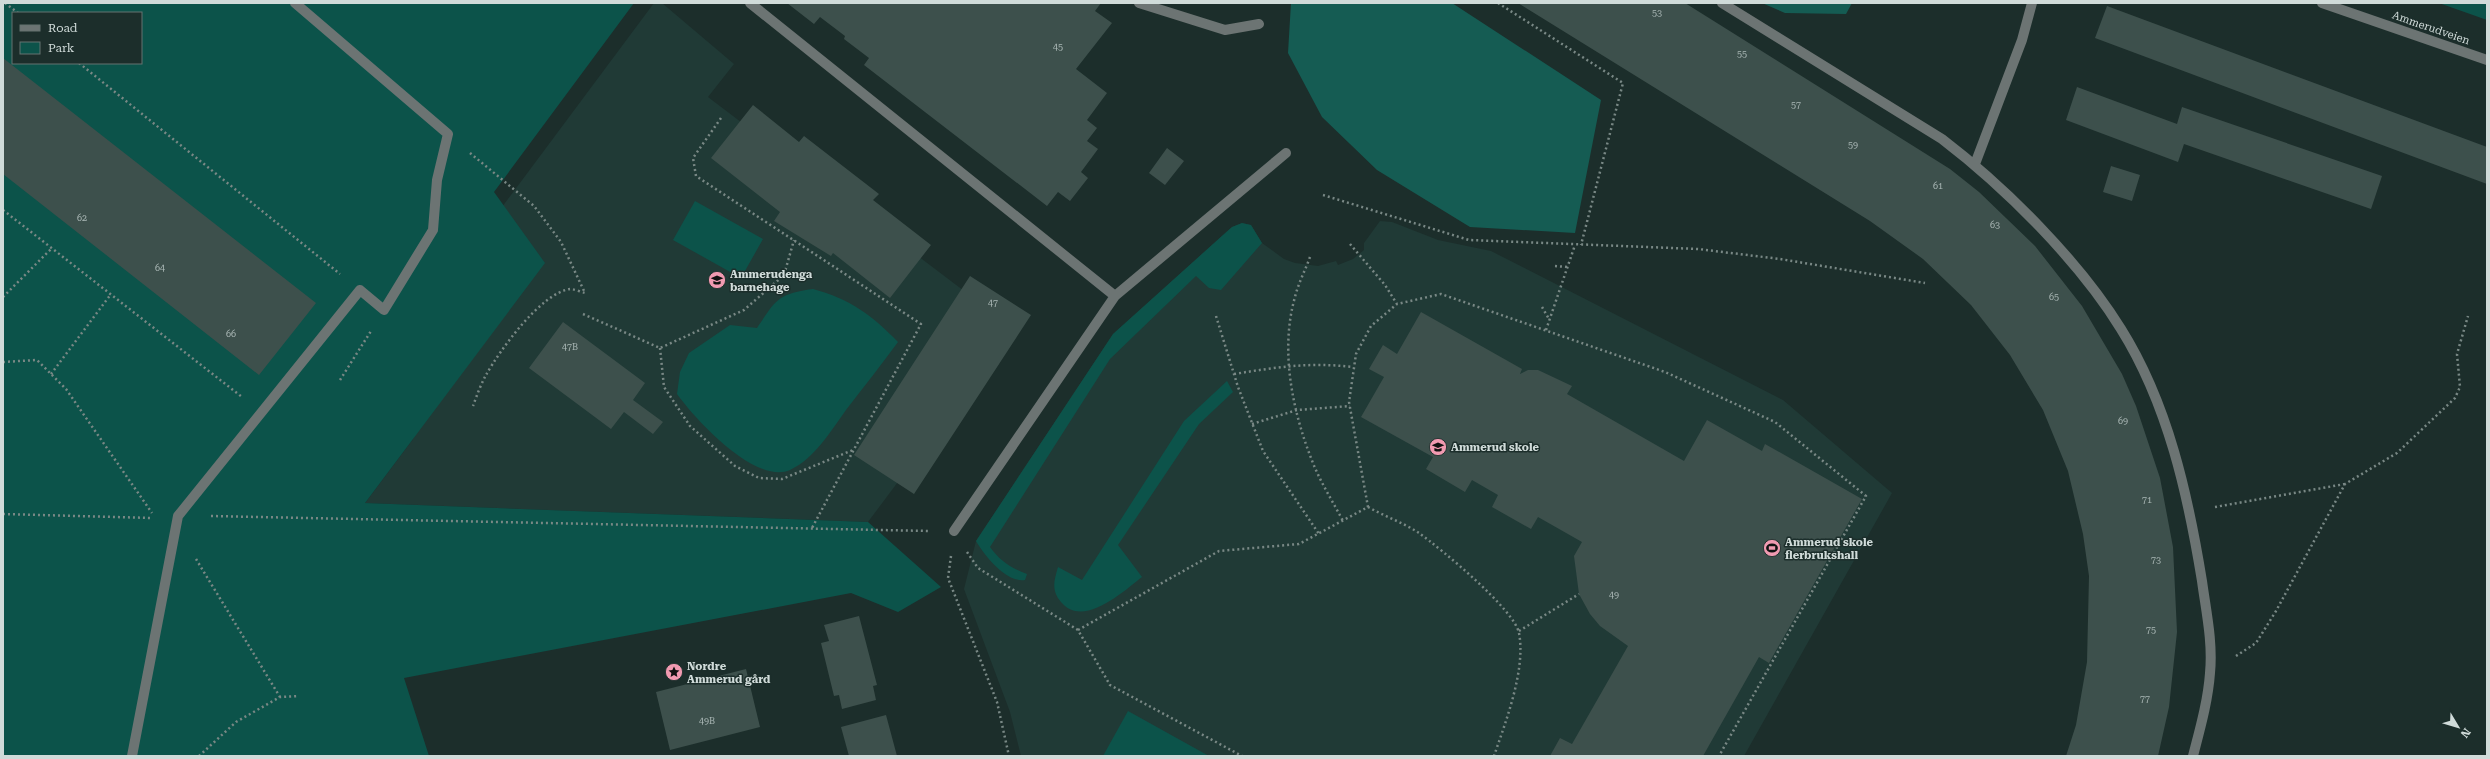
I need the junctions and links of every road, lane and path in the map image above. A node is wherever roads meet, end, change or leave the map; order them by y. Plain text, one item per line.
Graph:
1 (5, 3) edge
2 (295, 3) edge
3 (750, 3) edge
4 (1139, 3) edge
5 (1498, 3) edge
6 (1722, 3) edge
7 (2032, 3) edge
8 (2322, 3) edge
9 (17, 12) edge
10 (1259, 24) dead end
11 (2487, 60) edge
12 (80, 64) edge
13 (721, 118) dead end
14 (448, 134) junction
15 (1286, 153) dead end
16 (1975, 164) junction
17 (1323, 195) dead end
18 (3, 210) edge
19 (794, 240) junction
20 (1350, 244) dead end
21 (1575, 245) junction
22 (1581, 245) junction
23 (52, 248) junction
24 (1310, 258) dead end
25 (1556, 266) dead end
26 (1567, 267) junction
27 (1925, 283) dead end
28 (360, 290) junction
29 (111, 294) junction
30 (1115, 296) junction
31 (3, 297) edge
32 (1397, 304) junction
33 (1542, 307) dead end
34 (384, 310) junction
35 (583, 314) dead end
36 (1216, 316) dead end
37 (2468, 316) dead end
38 (1550, 319) junction
39 (1546, 330) junction
40 (660, 348) junction
41 (3, 362) edge
42 (1288, 366) junction
43 (1354, 367) junction
44 (51, 374) junction
45 (1234, 374) junction
46 (340, 380) dead end
47 (473, 406) dead end
48 (1350, 406) junction
49 (1297, 410) junction
50 (261, 412) junction
51 (1252, 424) junction
52 (853, 450) junction
53 (2345, 484) junction
54 (1368, 507) junction
55 (2191, 512) junction
56 (3, 514) edge
57 (1343, 520) junction
58 (177, 521) junction
59 (812, 528) junction
60 (954, 532) junction
61 (1319, 534) junction
62 (1579, 594) dead end
63 (1078, 630) junction
64 (1519, 631) junction
65 (2210, 672) junction
66 (299, 696) dead end
67 (280, 697) junction
68 (132, 756) edge
69 (199, 756) edge
70 (1009, 756) edge
71 (1242, 756) edge
72 (1494, 756) edge
73 (1719, 756) edge
74 (2193, 756) edge

1 - 9 path
2 - 14 street
3 - 30 street
4 - 10 street
5 - 22 path
6 - 16 street
7 - 16 street
8 - 11 street, Ammerudveien
12 - 28 path
13 - 19 path
14 - 34 street
14 - 47 path
15 - 30 street
16 - 55 street
17 - 21 path
18 - 23 path
19 - 40 path
19 - 52 path
20 - 32 path
21 - 22 path
21 - 26 path
22 - 27 path
23 - 29 path
23 - 31 path
24 - 42 path
25 - 26 path
26 - 38 path
28 - 34 street
28 - 50 street
29 - 44 path
29 - 50 path
30 - 60 street
32 - 39 path
32 - 43 path
33 - 38 path
34 - 46 path
35 - 40 path
36 - 45 path
37 - 53 path
38 - 39 path
39 - 73 path
40 - 52 path
41 - 44 path
42 - 43 path
42 - 45 path
42 - 49 path
43 - 48 path
44 - 56 path
45 - 51 path
48 - 49 path
48 - 54 path
49 - 51 path
49 - 57 path
50 - 58 street
51 - 61 path
52 - 59 path
53 - 55 path
53 - 65 path
54 - 57 path
54 - 64 path
55 - 65 street
57 - 61 path
58 - 59 path
58 - 67 path
58 - 68 street
59 - 60 path
60 - 63 path
60 - 70 path
61 - 63 path
62 - 64 path
63 - 71 path
64 - 72 path
65 - 74 street
66 - 67 path
67 - 69 path

